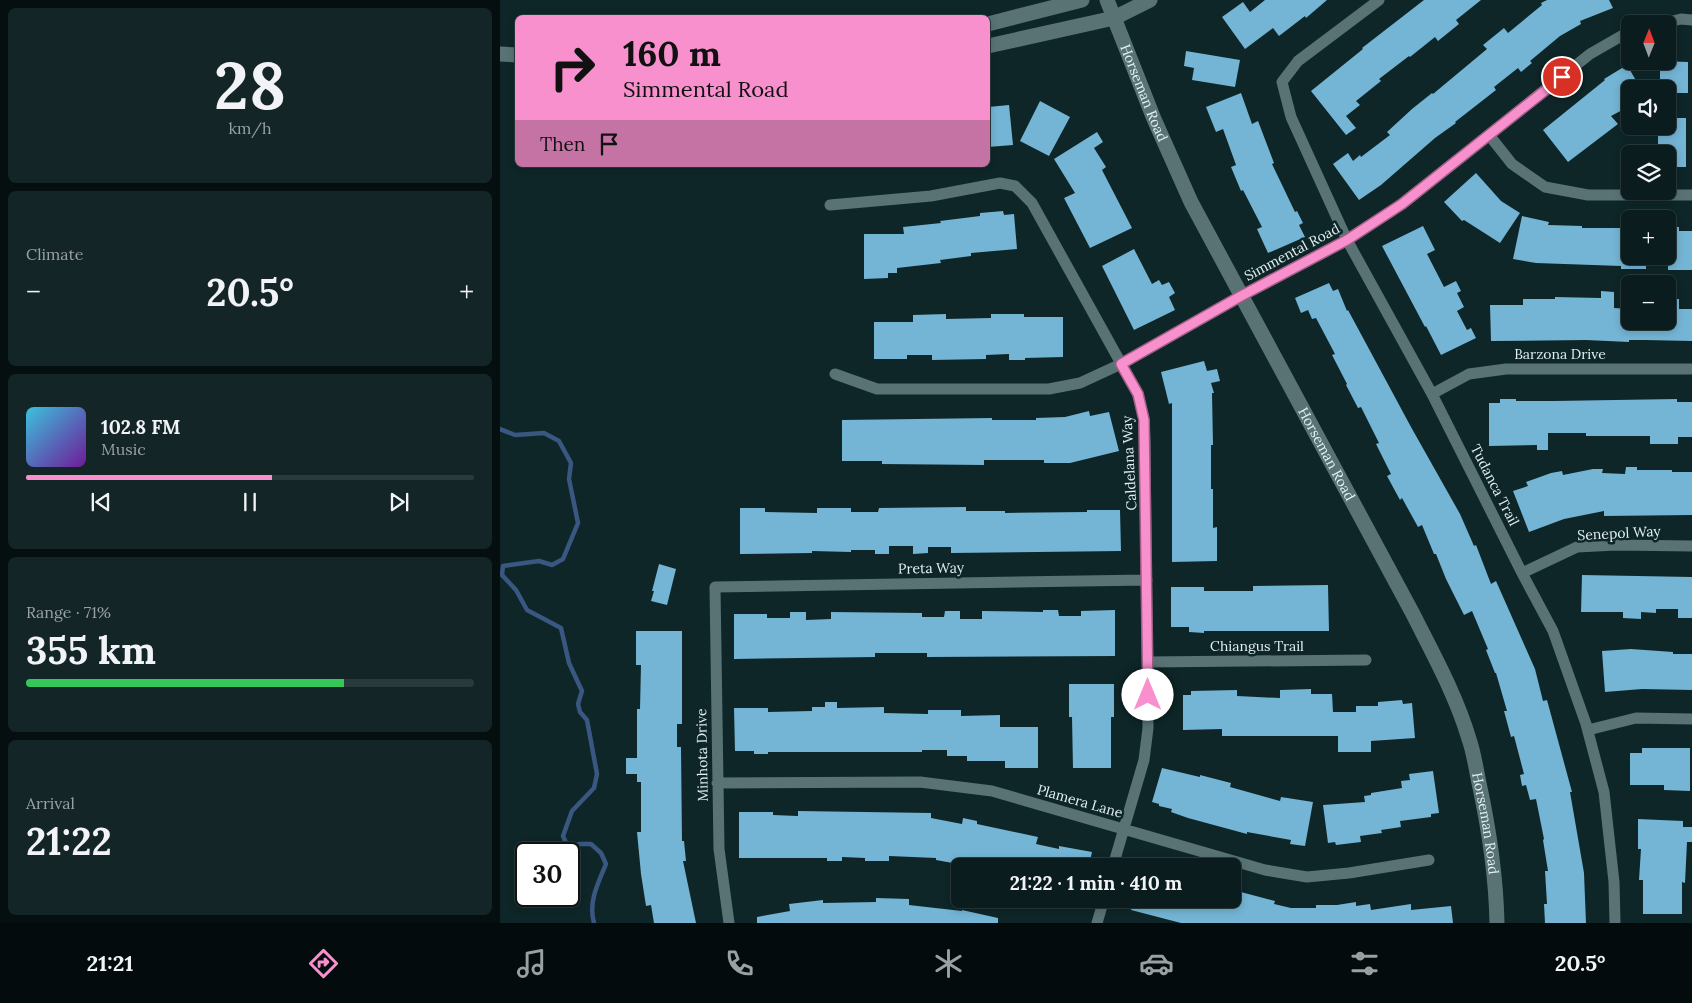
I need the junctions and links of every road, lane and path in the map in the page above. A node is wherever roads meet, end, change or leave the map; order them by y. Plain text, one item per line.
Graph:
1 (1082, 0) edge
2 (1107, 0) edge
3 (1150, 0) edge
4 (1379, 0) edge
5 (1114, 18) junction
6 (1692, 20) edge
7 (1676, 21) edge
8 (990, 23) edge
9 (1621, 37) edge
10 (990, 46) edge
11 (500, 54) edge
12 (515, 54) edge
13 (1489, 135) junction
14 (1692, 195) edge
15 (830, 205) dead end
16 (1347, 240) junction
17 (1241, 296) junction
18 (1121, 364) junction
19 (1692, 369) edge
20 (835, 374) dead end
21 (1432, 394) junction
22 (1692, 546) edge
23 (1522, 573) junction
24 (1147, 580) junction
25 (715, 587) joint
26 (1366, 660) dead end
27 (1148, 662) junction
28 (1692, 719) edge
29 (1588, 732) junction
30 (717, 783) junction
31 (1124, 830) junction
32 (1115, 858) edge
33 (1429, 860) dead end
34 (1101, 908) edge
35 (729, 923) edge
36 (1097, 923) edge
37 (1497, 923) edge
38 (1615, 923) edge

1 - 8 street
2 - 5 street, Horseman Road
3 - 5 street
4 - 16 street, Tudanca Trail
5 - 10 street
5 - 17 street, Horseman Road
6 - 7 street
9 - 13 street, Simmental Road
11 - 12 street
13 - 14 street
13 - 16 street, Simmental Road
15 - 18 street, Caldelana Way
16 - 17 street, Simmental Road
16 - 21 street, Tudanca Trail
17 - 18 street, Simmental Road
17 - 37 street, Horseman Road
18 - 20 street, Simmental Road
18 - 24 street, Caldelana Way
19 - 21 street, Barzona Drive
21 - 23 street, Tudanca Trail
22 - 23 street, Senepol Way
23 - 29 street, Tudanca Trail
24 - 25 street, Preta Way
24 - 27 street, Caldelana Way
25 - 30 street, Minhota Drive
26 - 27 street, Chiangus Trail
27 - 31 street, Caldelana Way
28 - 29 street
29 - 38 street, Tudanca Trail
30 - 31 street, Plamera Lane
30 - 35 street, Minhota Drive
31 - 32 street, Caldelana Way
31 - 33 street, Plamera Lane
34 - 36 street

